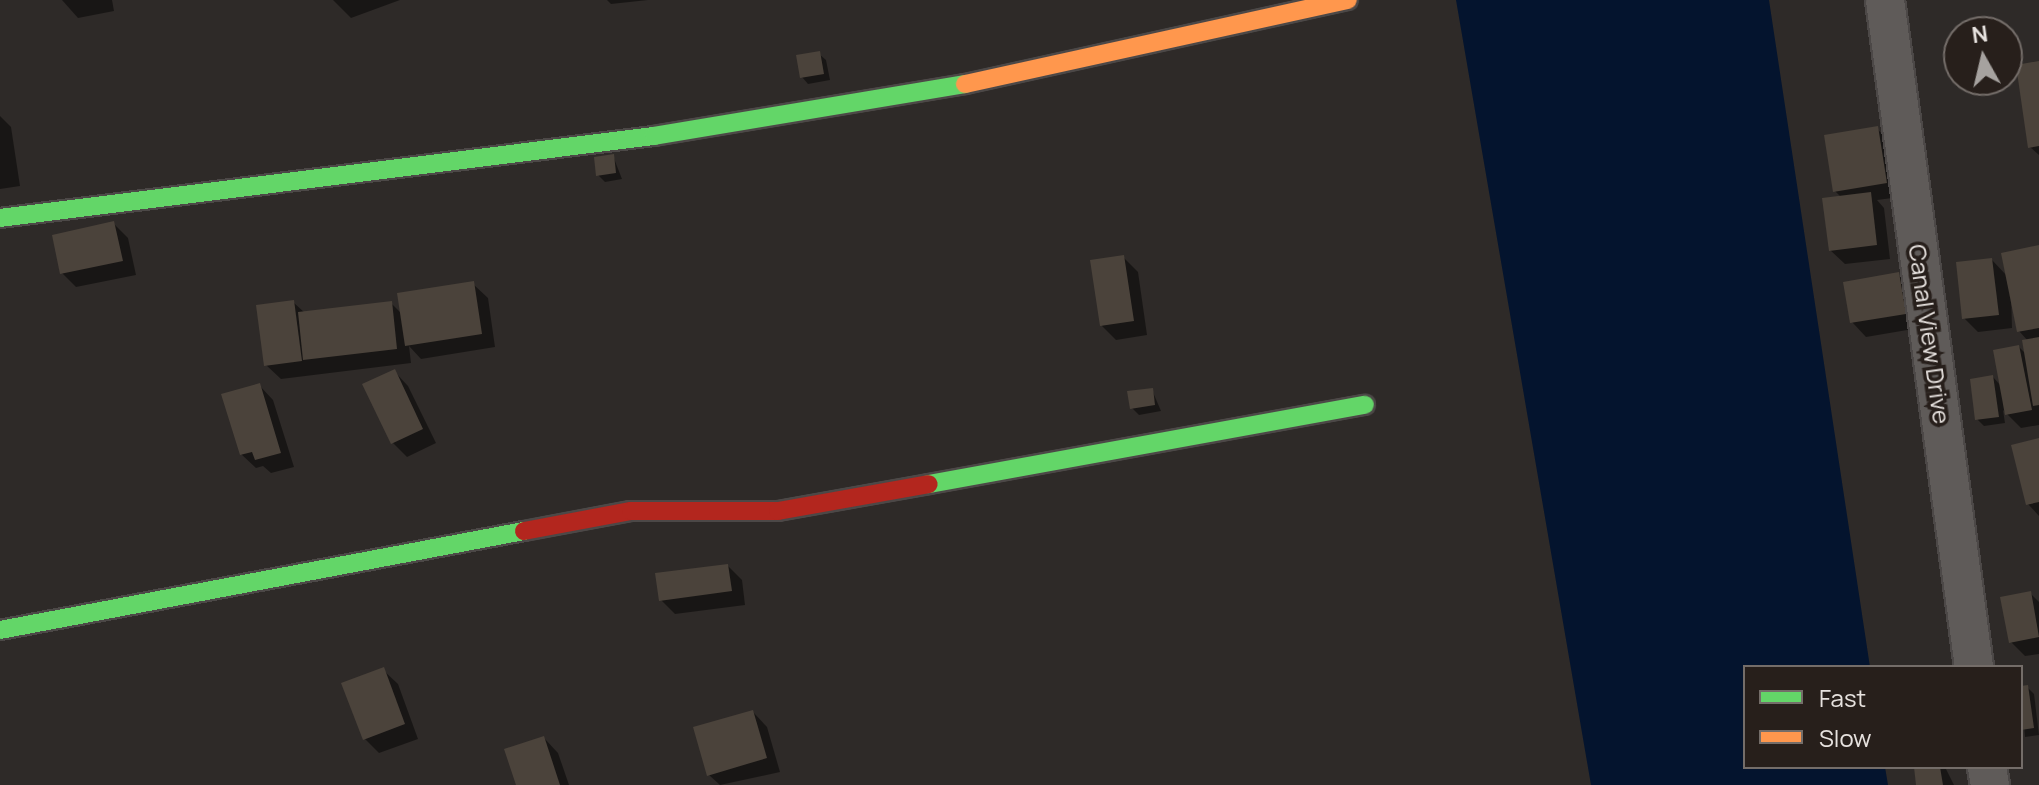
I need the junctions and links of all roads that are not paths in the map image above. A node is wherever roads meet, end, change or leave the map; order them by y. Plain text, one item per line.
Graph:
1 (1348, 0) edge
2 (1885, 0) edge
3 (0, 218) edge
4 (1365, 405) dead end
5 (0, 630) edge
6 (1974, 665) edge

1 - 3 street
2 - 6 street, Canal View Drive
4 - 5 street

